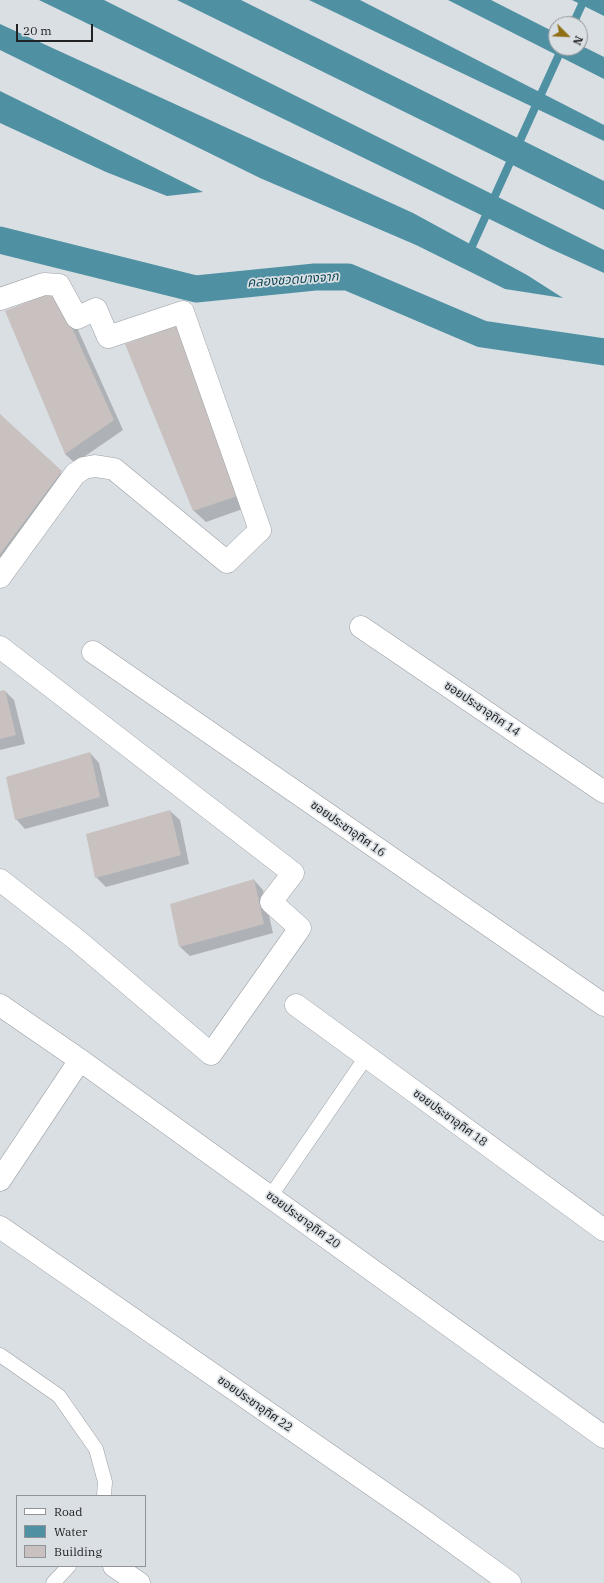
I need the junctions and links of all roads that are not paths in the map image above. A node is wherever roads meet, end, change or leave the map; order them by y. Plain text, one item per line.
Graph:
1 (0, 299) edge
2 (0, 578) edge
3 (361, 627) dead end
4 (0, 647) edge
5 (92, 652) dead end
6 (604, 792) edge
7 (0, 880) edge
8 (0, 1005) edge
9 (296, 1005) dead end
10 (604, 1005) edge
11 (366, 1057) junction
12 (80, 1060) junction
13 (0, 1180) edge
14 (270, 1197) junction
15 (0, 1227) edge
16 (604, 1230) edge
17 (0, 1355) edge
18 (604, 1437) edge
19 (104, 1495) edge
20 (68, 1567) edge
21 (115, 1567) edge
22 (53, 1583) edge
23 (139, 1583) edge
24 (510, 1583) edge

1 - 2 street
3 - 6 street, ซอยประชาอุทิศ 14
4 - 7 street
5 - 10 street, ซอยประชาอุทิศ 16
8 - 12 street, ซอยประชาอุทิศ 20
9 - 11 street, ซอยประชาอุทิศ 18
11 - 14 lane
11 - 16 street, ซอยประชาอุทิศ 18
12 - 13 street
12 - 14 street, ซอยประชาอุทิศ 20
14 - 18 street, ซอยประชาอุทิศ 20
15 - 24 street, ซอยประชาอุทิศ 22
17 - 19 lane
20 - 22 lane
21 - 23 street

